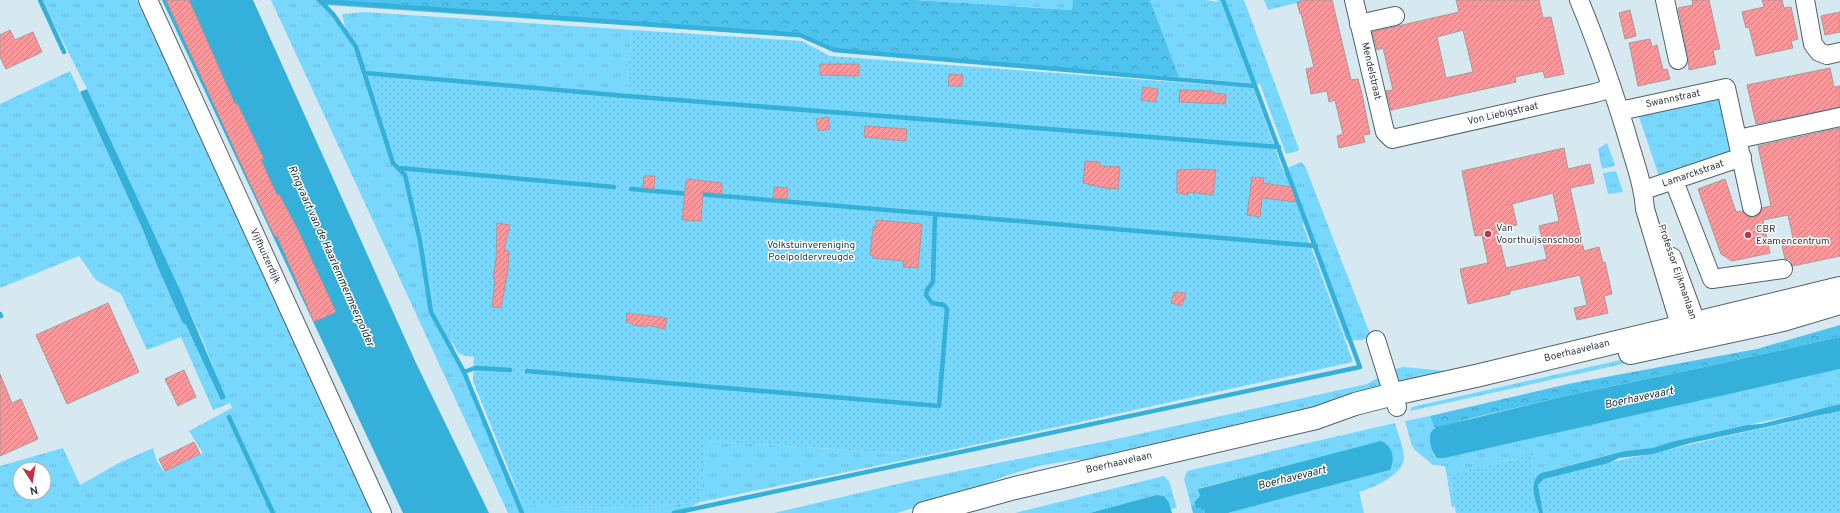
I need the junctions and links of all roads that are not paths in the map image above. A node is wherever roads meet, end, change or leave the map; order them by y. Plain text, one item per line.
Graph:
1 (148, 0) edge
2 (1354, 0) edge
3 (1579, 0) edge
4 (1665, 0) edge
5 (1804, 0) edge
6 (1395, 16) dead end
7 (1360, 24) junction
8 (1840, 52) edge
9 (1678, 60) dead end
10 (1612, 88) junction
11 (1620, 111) junction
12 (1840, 117) edge
13 (1392, 139) joint
14 (1738, 139) junction
15 (1742, 157) junction
16 (1674, 181) junction
17 (1644, 190) junction
18 (1752, 207) dead end
19 (1783, 269) dead end
20 (1840, 288) edge
21 (1840, 303) edge
22 (1690, 329) junction
23 (1376, 340) dead end
24 (1396, 400) junction
25 (382, 513) edge
26 (924, 513) edge

1 - 25 street, Vijfhuizerdijk
2 - 7 street, Mendelstraat
3 - 10 street, Professor Eijkmanlaan
4 - 9 street
5 - 8 street
6 - 7 street
7 - 13 street, Mendelstraat
10 - 11 street, Professor Eijkmanlaan
10 - 13 street, Von Liebigstraat
11 - 14 street, Swannstraat
11 - 17 street, Professor Eijkmanlaan
12 - 14 street
14 - 15 street
15 - 16 street, Lamarckstraat
15 - 18 street
16 - 17 street, Lamarckstraat
16 - 19 street
17 - 22 street, Professor Eijkmanlaan
20 - 22 main road, Boerhaavelaan
21 - 22 main road, Boerhaavelaan
22 - 24 main road, Boerhaavelaan
23 - 24 street
24 - 26 main road, Boerhaavelaan

